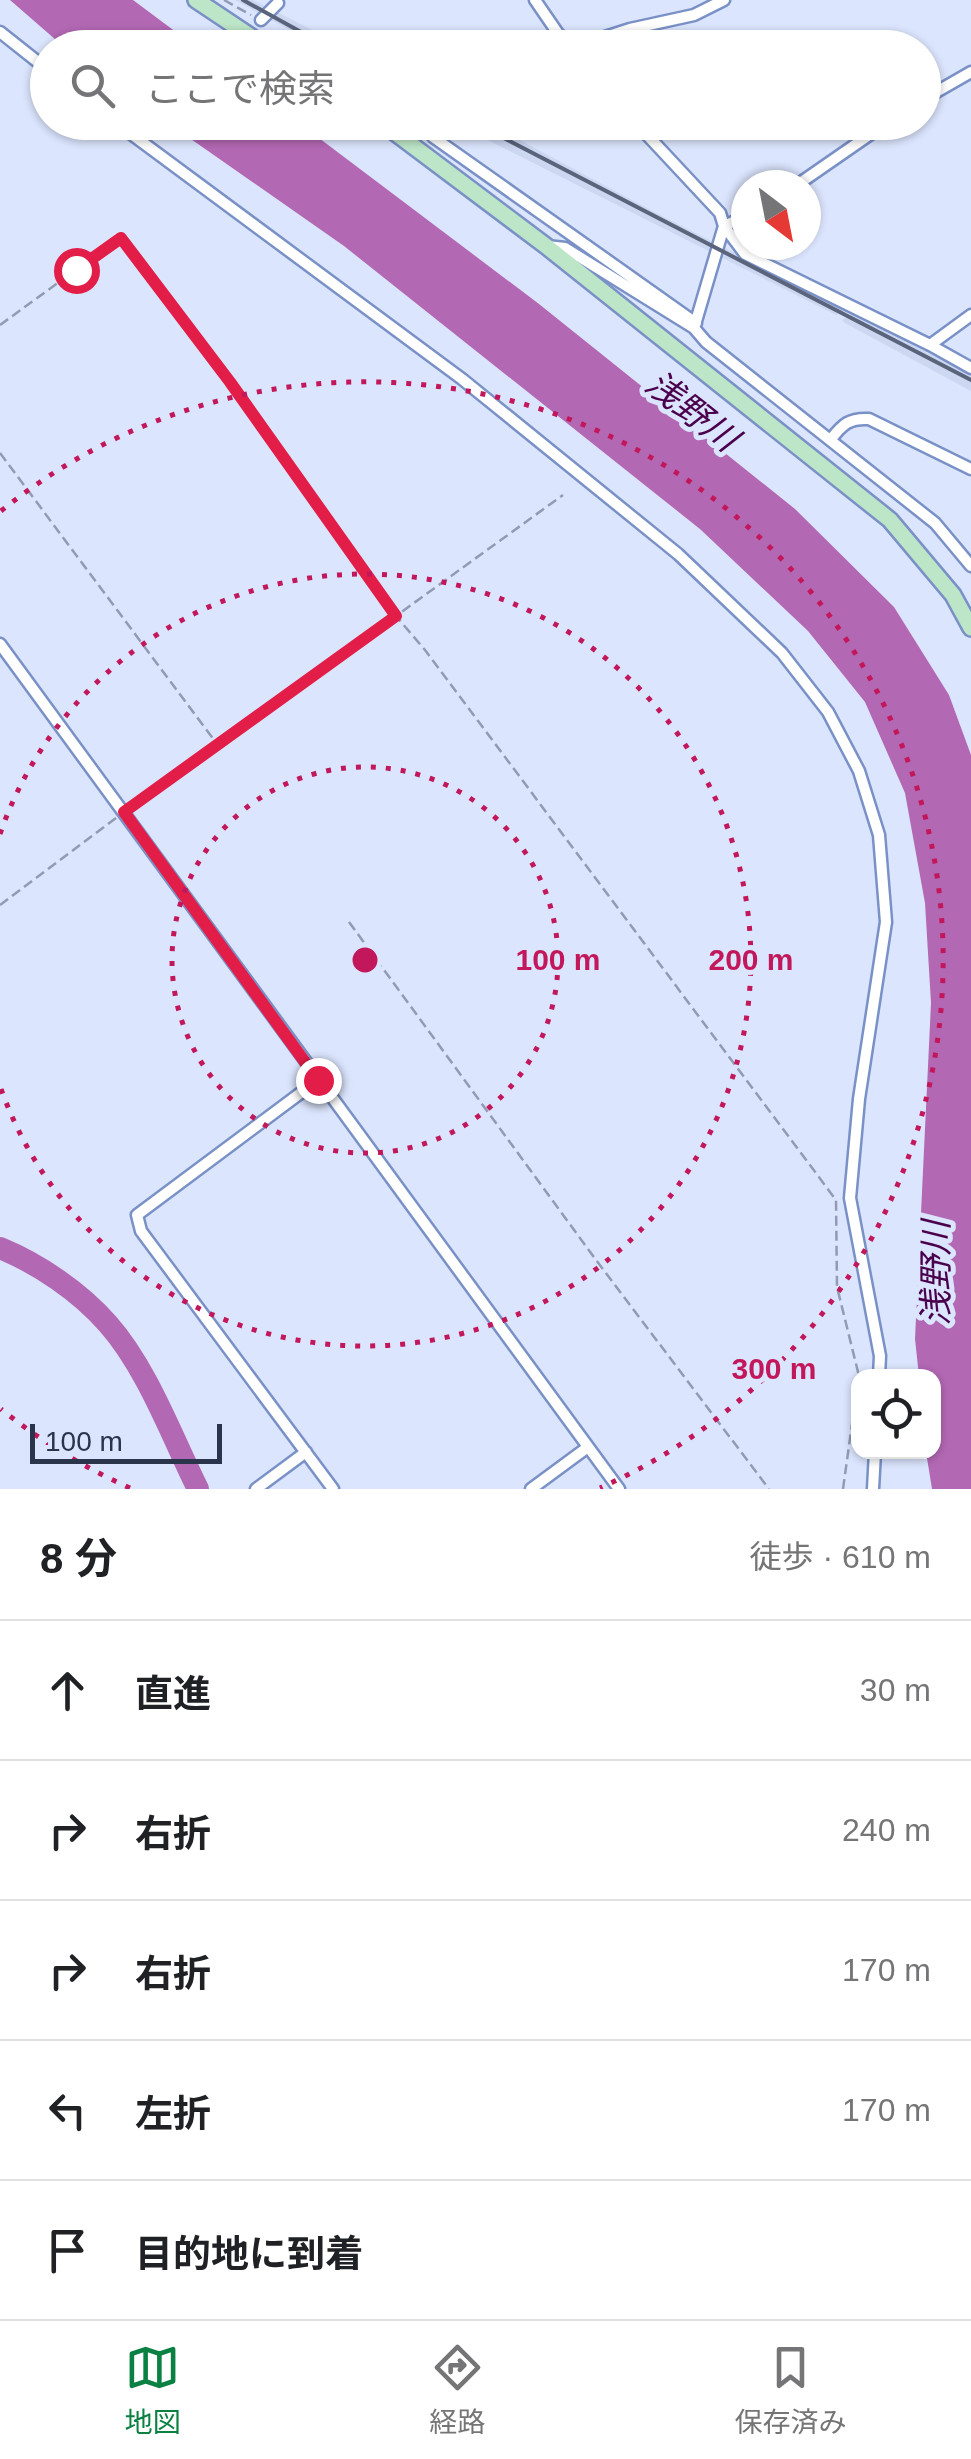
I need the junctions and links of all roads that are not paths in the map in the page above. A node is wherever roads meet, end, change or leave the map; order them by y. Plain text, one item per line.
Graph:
1 (196, 0) edge
2 (535, 0) edge
3 (724, 0) edge
4 (278, 1) edge
5 (261, 20) road end
6 (241, 30) edge
7 (556, 30) edge
8 (627, 30) edge
9 (0, 32) edge
10 (30, 56) edge
11 (971, 72) edge
12 (941, 89) edge
13 (138, 140) edge
14 (405, 140) edge
15 (437, 140) edge
16 (653, 140) edge
17 (862, 140) edge
18 (819, 170) edge
19 (731, 223) edge
20 (724, 226) junction
21 (546, 246) junction
22 (971, 315) edge
23 (695, 325) junction
24 (930, 345) junction
25 (971, 368) edge
26 (831, 439) junction
27 (971, 469) edge
28 (971, 566) edge
29 (971, 628) edge
30 (0, 644) edge
31 (318, 1080) junction
32 (879, 1369) edge
33 (588, 1447) junction
34 (306, 1452) junction
35 (875, 1459) edge
36 (256, 1489) edge
37 (333, 1489) edge
38 (532, 1489) edge
39 (619, 1489) edge
40 (873, 1489) edge

1 - 6 street
2 - 7 street
3 - 8 street
4 - 5 street
9 - 10 street
11 - 12 street
13 - 32 street
14 - 21 street
15 - 23 street
16 - 20 street
17 - 18 street
19 - 20 street
20 - 23 street
20 - 24 street
21 - 23 street
21 - 29 street
22 - 24 street
23 - 26 street
24 - 25 street
26 - 27 street
26 - 28 street
30 - 31 street
31 - 33 street
31 - 34 street
33 - 38 street
33 - 39 street
34 - 36 street
34 - 37 street
35 - 40 street

